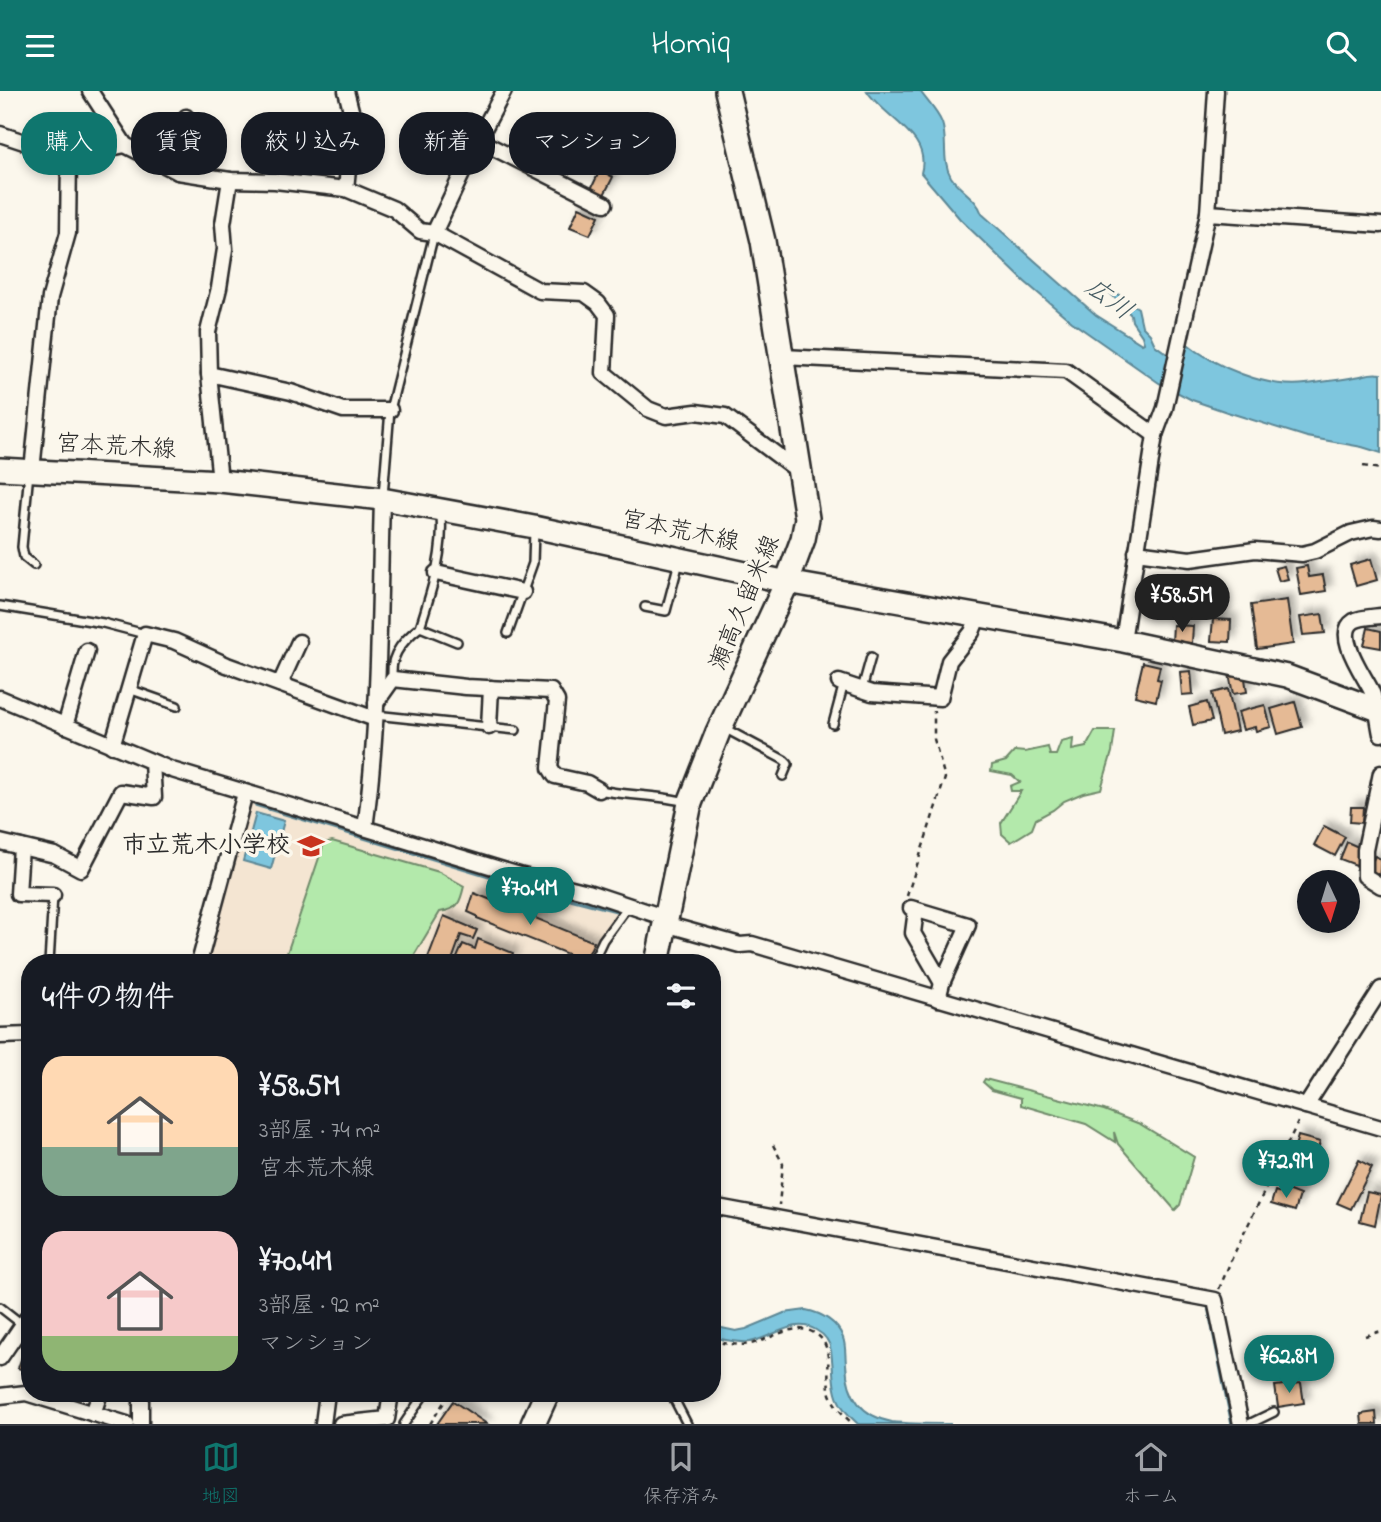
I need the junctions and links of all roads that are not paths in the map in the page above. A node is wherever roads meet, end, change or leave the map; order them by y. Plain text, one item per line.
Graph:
1 (90, 91) edge
2 (346, 91) edge
3 (504, 91) edge
4 (727, 91) edge
5 (1216, 91) edge
6 (493, 112) edge
7 (0, 134) edge
8 (21, 141) edge
9 (125, 145) junction
10 (117, 147) edge
11 (131, 148) edge
12 (495, 149) edge
13 (69, 175) edge
14 (201, 175) edge
15 (461, 175) edge
16 (230, 180) junction
17 (346, 189) junction
18 (605, 204) dead end
19 (1208, 213) junction
20 (1381, 225) edge
21 (434, 233) junction
22 (783, 357) junction
23 (209, 374) junction
24 (390, 409) junction
25 (1155, 435) junction
26 (0, 469) edge
27 (30, 470) junction
28 (801, 473) junction
29 (220, 481) junction
30 (382, 499) junction
31 (440, 509) junction
32 (534, 527) junction
33 (1381, 529) edge
34 (1136, 552) junction
35 (680, 558) junction
36 (34, 565) dead end
37 (436, 573) junction
38 (788, 582) junction
39 (523, 592) junction
40 (0, 606) edge
41 (645, 607) dead end
42 (979, 615) junction
43 (1381, 616) edge
44 (420, 627) junction
45 (508, 633) dead end
46 (145, 634) junction
47 (1123, 641) junction
48 (299, 642) dead end
49 (457, 642) dead end
50 (87, 651) dead end
51 (871, 657) dead end
52 (393, 679) junction
53 (841, 683) joint
54 (280, 684) junction
55 (491, 688) junction
56 (129, 689) junction
57 (862, 689) junction
58 (0, 698) edge
59 (177, 706) dead end
60 (1378, 709) edge
61 (375, 713) junction
62 (832, 724) dead end
63 (65, 726) junction
64 (489, 727) junction
65 (721, 727) junction
66 (516, 730) dead end
67 (1381, 734) edge
68 (112, 745) junction
69 (152, 762) junction
70 (1381, 773) edge
71 (783, 776) dead end
72 (599, 790) joint
73 (245, 793) junction
74 (690, 803) junction
75 (365, 828) junction
76 (0, 842) edge
77 (21, 847) junction
78 (1381, 886) edge
79 (53, 895) joint
80 (628, 906) junction
81 (665, 921) junction
82 (50, 954) edge
83 (201, 954) edge
84 (596, 954) edge
85 (659, 954) edge
86 (942, 983) junction
87 (1381, 989) edge
88 (939, 999) junction
89 (21, 1035) edge
90 (0, 1036) edge
91 (1307, 1106) junction
92 (1381, 1128) edge
93 (721, 1208) edge
94 (0, 1307) edge
95 (21, 1317) edge
96 (21, 1326) edge
97 (0, 1358) edge
98 (21, 1394) edge
99 (0, 1396) edge
100 (55, 1402) edge
101 (97, 1402) edge
102 (141, 1402) edge
103 (326, 1402) edge
104 (390, 1402) edge
105 (419, 1402) edge
106 (543, 1402) edge
107 (676, 1402) edge
108 (1274, 1412) dead end
109 (93, 1414) junction
110 (127, 1424) edge
111 (141, 1424) edge
112 (323, 1424) edge
113 (341, 1424) edge
114 (404, 1424) edge
115 (533, 1424) edge
116 (687, 1424) edge
117 (1241, 1424) edge
118 (1250, 1424) edge

1 - 9 street
2 - 17 street
3 - 6 street
4 - 22 main road, 瀬高久留米線
5 - 19 street
7 - 8 street
9 - 10 street
9 - 11 street
12 - 18 street
13 - 27 street
14 - 16 street
15 - 21 street
16 - 17 street
16 - 23 street
17 - 21 street
19 - 20 street
19 - 25 street
21 - 24 lane
21 - 28 street
22 - 25 street
22 - 28 main road, 瀬高久留米線
23 - 24 street
23 - 29 street
24 - 30 lane
25 - 34 street
26 - 27 main road, 宮本荒木線
27 - 29 main road, 宮本荒木線
27 - 36 lane
28 - 38 main road, 瀬高久留米線
29 - 30 main road, 宮本荒木線
30 - 31 main road, 宮本荒木線
30 - 61 street
31 - 32 main road, 宮本荒木線
31 - 37 lane
32 - 35 main road, 宮本荒木線
32 - 39 lane
33 - 34 street
34 - 47 street
35 - 38 main road, 宮本荒木線
35 - 41 lane
37 - 39 street
37 - 44 lane
38 - 42 main road, 宮本荒木線
38 - 65 main road, 瀬高久留米線
39 - 45 lane
40 - 46 lane
42 - 47 main road, 宮本荒木線
42 - 57 street
43 - 60 street
44 - 49 lane
44 - 52 lane
46 - 54 street
46 - 56 street
47 - 60 main road, 宮本荒木線
48 - 54 street
50 - 63 street
51 - 57 lane
52 - 55 street
52 - 61 street
53 - 57 street
53 - 62 lane
54 - 61 street
55 - 64 street
55 - 72 street
56 - 59 lane
56 - 68 street
58 - 63 street
60 - 67 street
61 - 64 lane
61 - 75 street
63 - 68 street
64 - 66 lane
65 - 71 lane
65 - 74 main road, 瀬高久留米線
68 - 69 street
69 - 73 street
69 - 77 street
70 - 78 street
72 - 74 lane
73 - 75 street
73 - 83 street
74 - 81 main road, 瀬高久留米線
75 - 80 street
76 - 77 street
77 - 79 street
79 - 82 lane
80 - 81 street
80 - 84 lane
81 - 85 main road, 瀬高久留米線
81 - 88 street
86 - 86 street
86 - 88 street
87 - 91 street
88 - 91 street
89 - 90 street
91 - 92 street
93 - 117 street
94 - 95 lane
96 - 97 street
98 - 99 street
100 - 109 street
101 - 109 street
102 - 111 street
103 - 112 street
104 - 113 street
105 - 114 lane
106 - 115 main road
107 - 116 lane
108 - 118 lane
109 - 110 street

